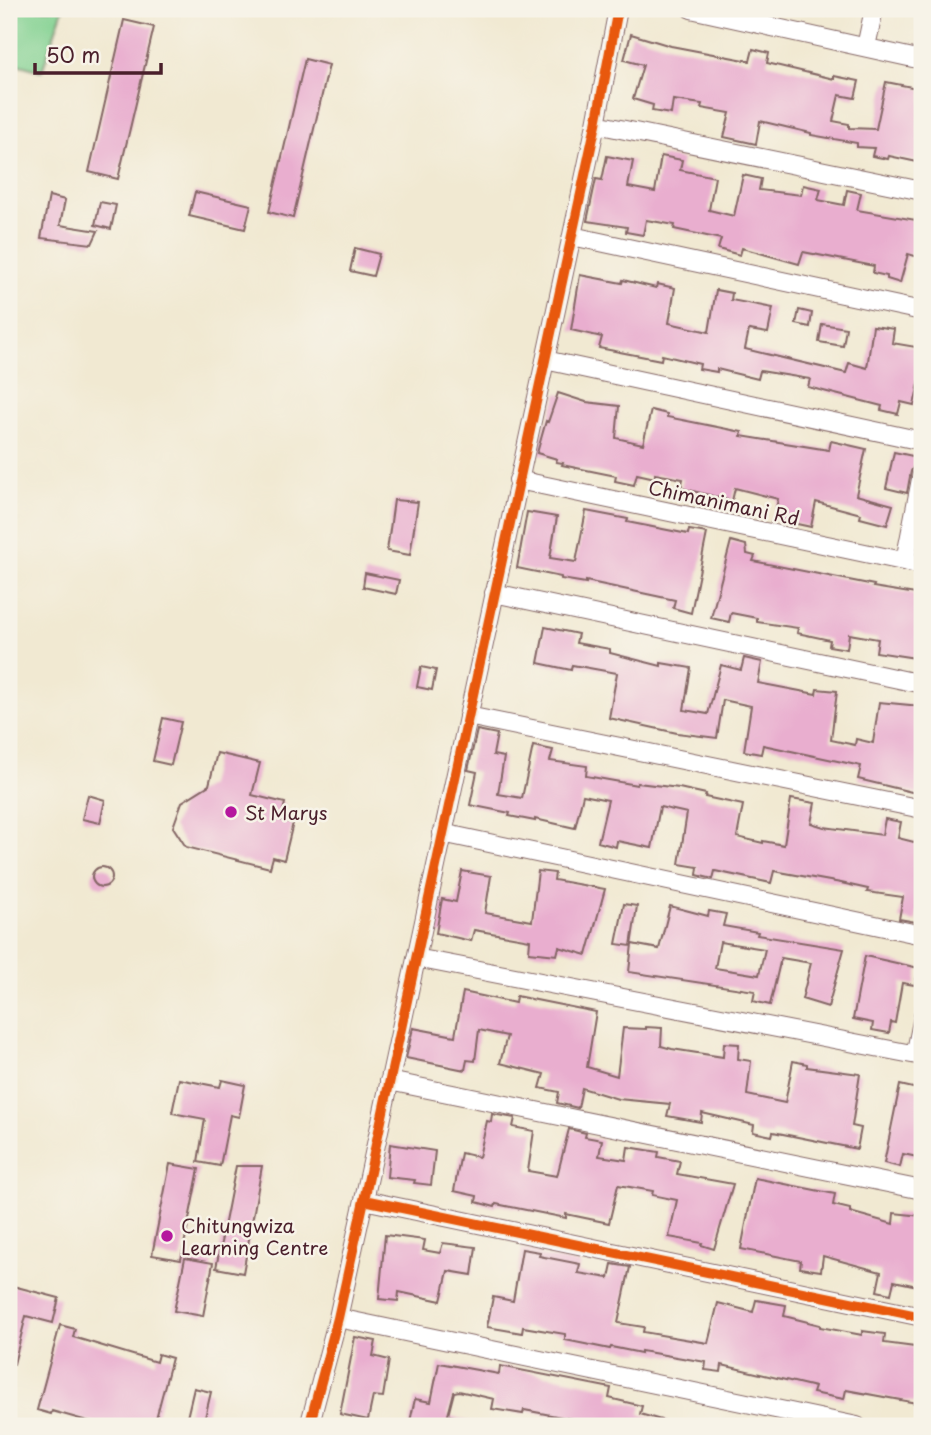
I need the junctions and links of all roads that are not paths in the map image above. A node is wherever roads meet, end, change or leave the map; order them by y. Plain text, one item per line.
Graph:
1 (618, 9) edge
2 (691, 9) edge
3 (874, 9) edge
4 (753, 15) edge
5 (866, 47) junction
6 (922, 60) edge
7 (596, 124) junction
8 (922, 191) edge
9 (572, 236) junction
10 (922, 311) edge
11 (545, 360) junction
12 (922, 441) edge
13 (922, 474) edge
14 (518, 480) junction
15 (914, 563) edge
16 (494, 593) junction
17 (922, 684) edge
18 (468, 716) junction
19 (922, 808) edge
20 (442, 833) junction
21 (922, 935) edge
22 (415, 958) junction
23 (922, 999) edge
24 (916, 1055) edge
25 (389, 1082) junction
26 (922, 1190) edge
27 (365, 1200) junction
28 (922, 1317) edge
29 (338, 1318) junction
30 (315, 1426) edge
31 (857, 1426) edge

1 - 7 street
2 - 4 street
3 - 5 street
4 - 5 street
5 - 6 street
7 - 8 street
7 - 9 street
9 - 10 street
9 - 11 street
11 - 12 street
11 - 14 street
13 - 15 street
14 - 15 street, Chimanimani Rd
14 - 16 street
16 - 17 street
16 - 18 street
18 - 19 street
18 - 20 street
20 - 21 street
20 - 22 street
22 - 24 street
22 - 25 street
23 - 24 lane
25 - 26 street
25 - 27 street
27 - 28 street
27 - 29 street
29 - 30 street
29 - 31 street

